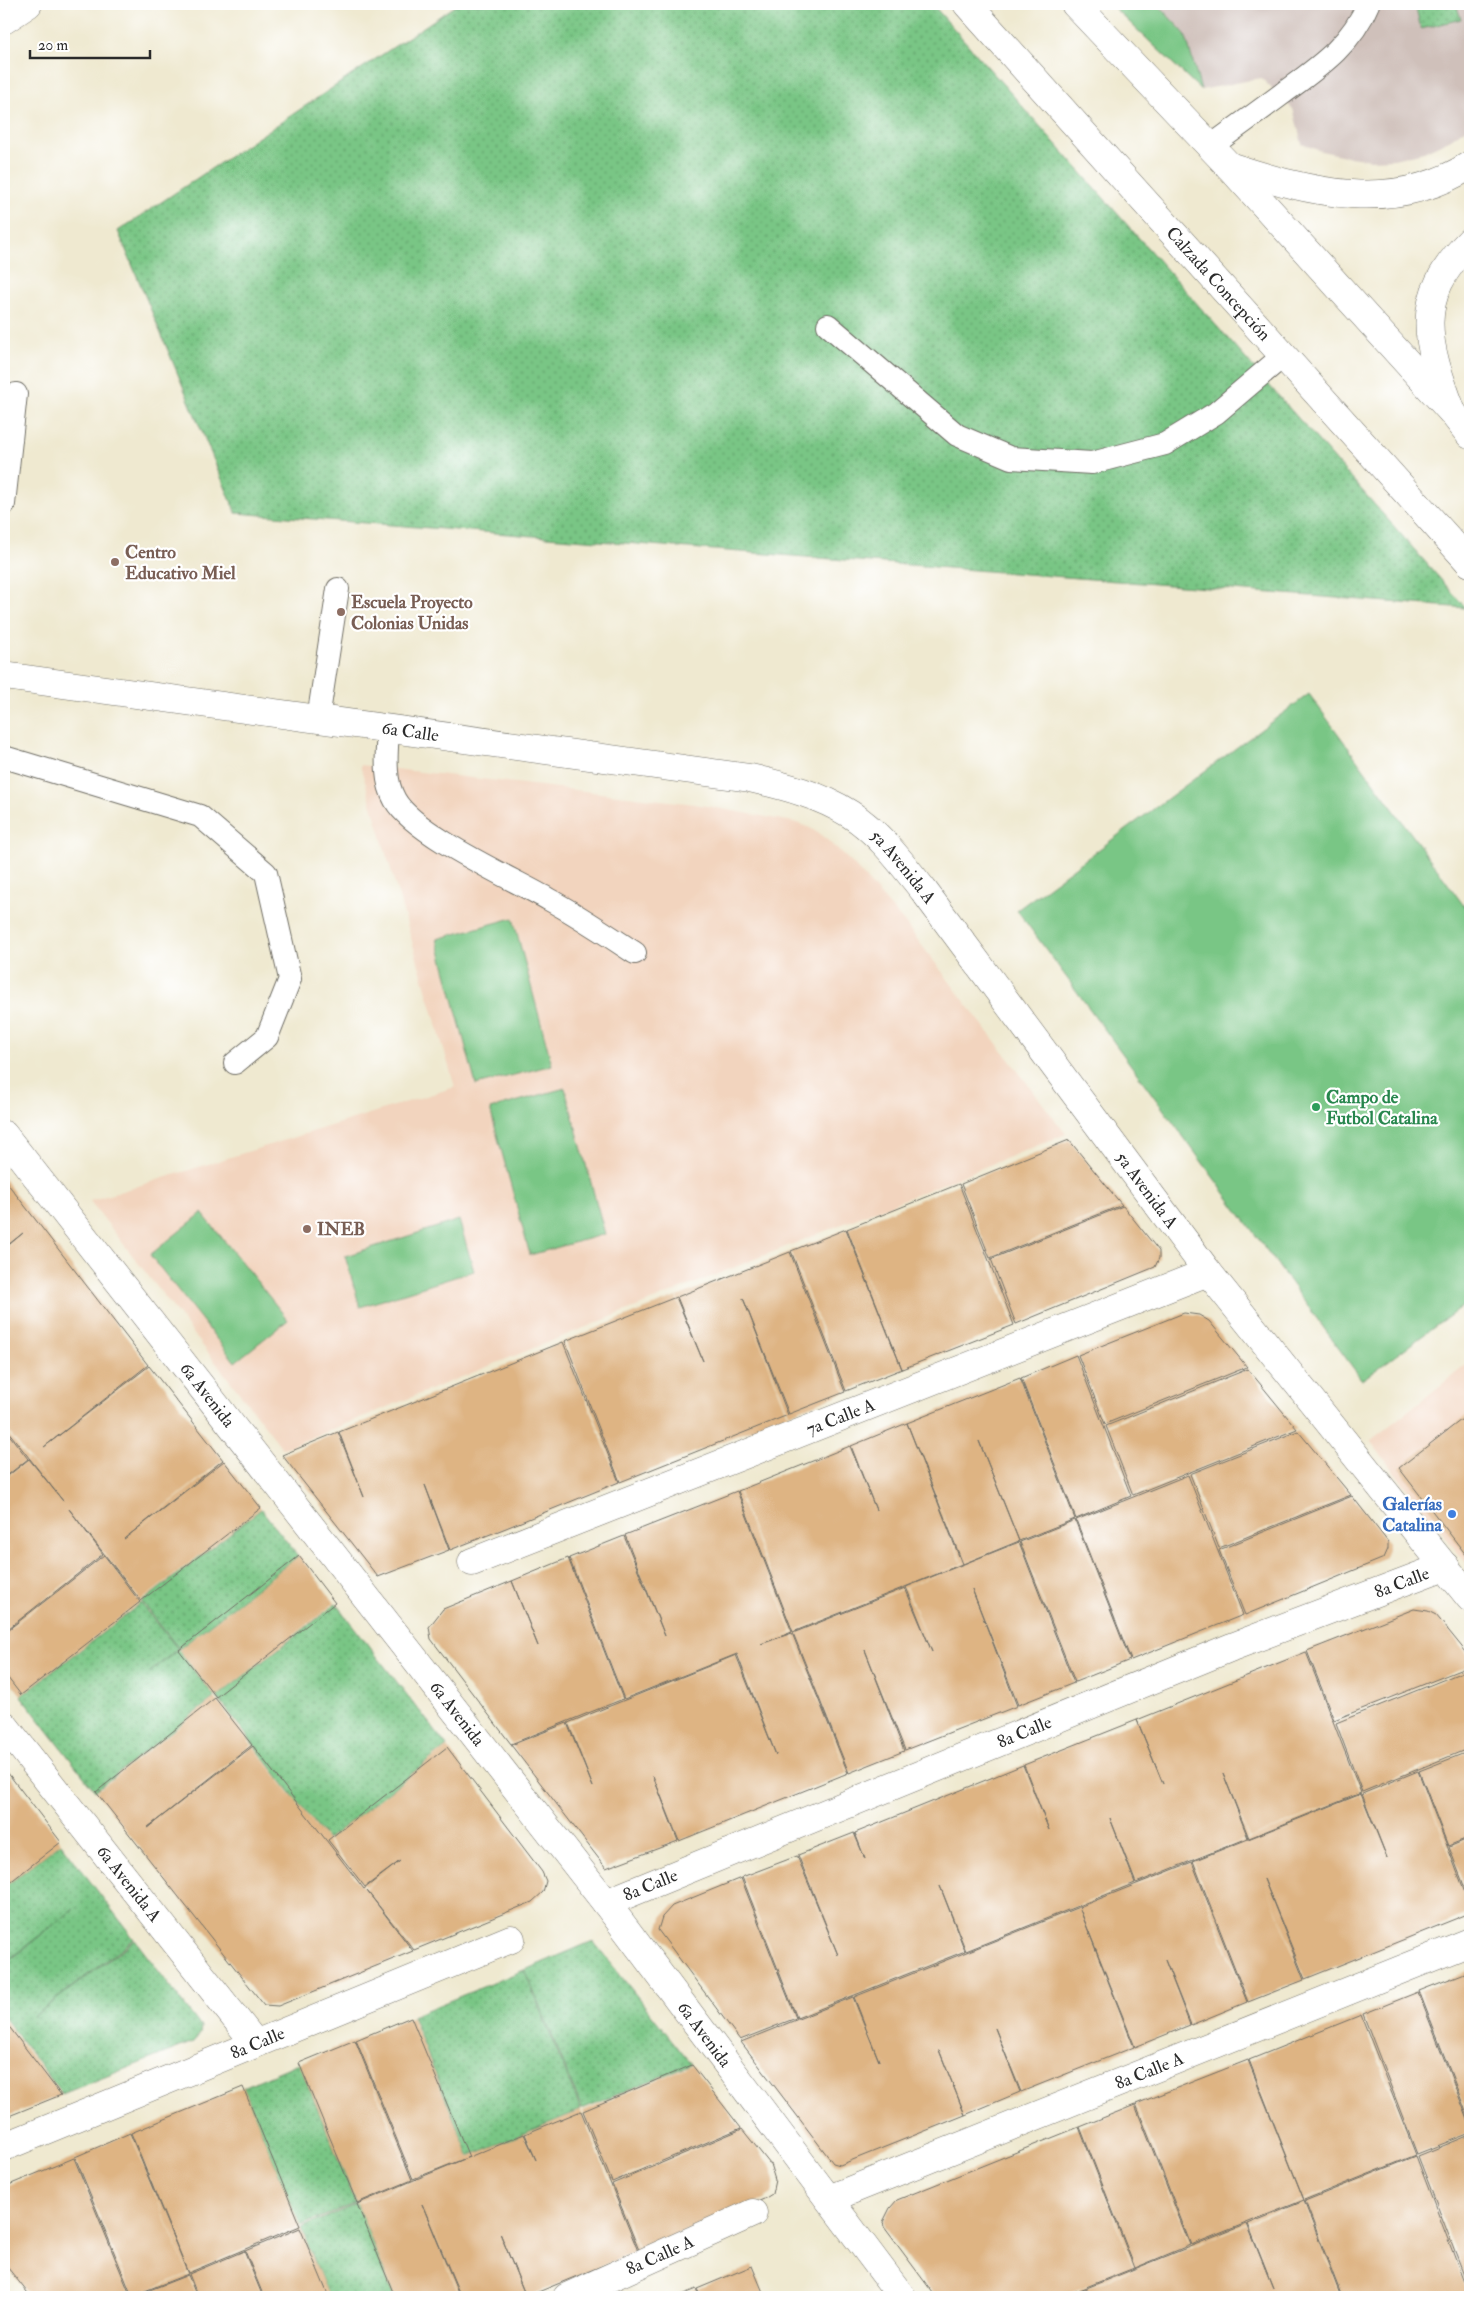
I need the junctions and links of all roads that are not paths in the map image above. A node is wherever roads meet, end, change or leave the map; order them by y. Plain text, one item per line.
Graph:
1 (28, 4) edge
2 (967, 4) edge
3 (1075, 4) edge
4 (1368, 4) edge
5 (4, 20) edge
6 (1210, 146) junction
7 (1470, 165) edge
8 (1228, 166) junction
9 (1470, 241) edge
10 (828, 325) dead end
11 (1283, 356) junction
12 (16, 394) dead end
13 (1452, 412) junction
14 (1470, 435) edge
15 (4, 504) edge
16 (1470, 563) edge
17 (338, 589) dead end
18 (4, 676) edge
19 (318, 719) junction
20 (388, 729) junction
21 (4, 757) edge
22 (814, 796) joint
23 (635, 953) dead end
24 (235, 1064) dead end
25 (4, 1135) edge
26 (1208, 1272) junction
27 (472, 1562) dead end
28 (1445, 1566) junction
29 (1470, 1598) edge
30 (4, 1725) edge
31 (606, 1903) junction
32 (511, 1938) dead end
33 (1470, 1942) edge
34 (255, 2043) junction
35 (4, 2147) edge
36 (829, 2200) junction
37 (753, 2212) dead end
38 (567, 2297) edge
39 (902, 2297) edge

1 - 5 main road
2 - 11 main road, Calzada Concepción
3 - 6 main road
4 - 6 lane
6 - 8 main road
7 - 8 main road
8 - 13 main road
9 - 13 main road
10 - 11 lane
11 - 16 main road, Calzada Concepción
12 - 15 lane
13 - 14 main road
17 - 19 lane
18 - 19 main road, 6a Calle
19 - 20 main road, 6a Calle
20 - 22 main road, 6a Calle
20 - 23 lane
21 - 24 lane
22 - 26 main road, 5a Avenida A
25 - 31 main road, 6a Avenida
26 - 27 main road, 7a Calle A
26 - 28 main road, 5a Avenida A
28 - 29 main road, 5a Avenida A
28 - 31 main road, 8a Calle
30 - 34 main road, 6a Avenida A
31 - 36 main road, 6a Avenida
32 - 34 main road, 8a Calle
33 - 36 main road, 8a Calle A
34 - 35 main road, 8a Calle
36 - 39 main road, 6a Avenida
37 - 38 main road, 8a Calle A

